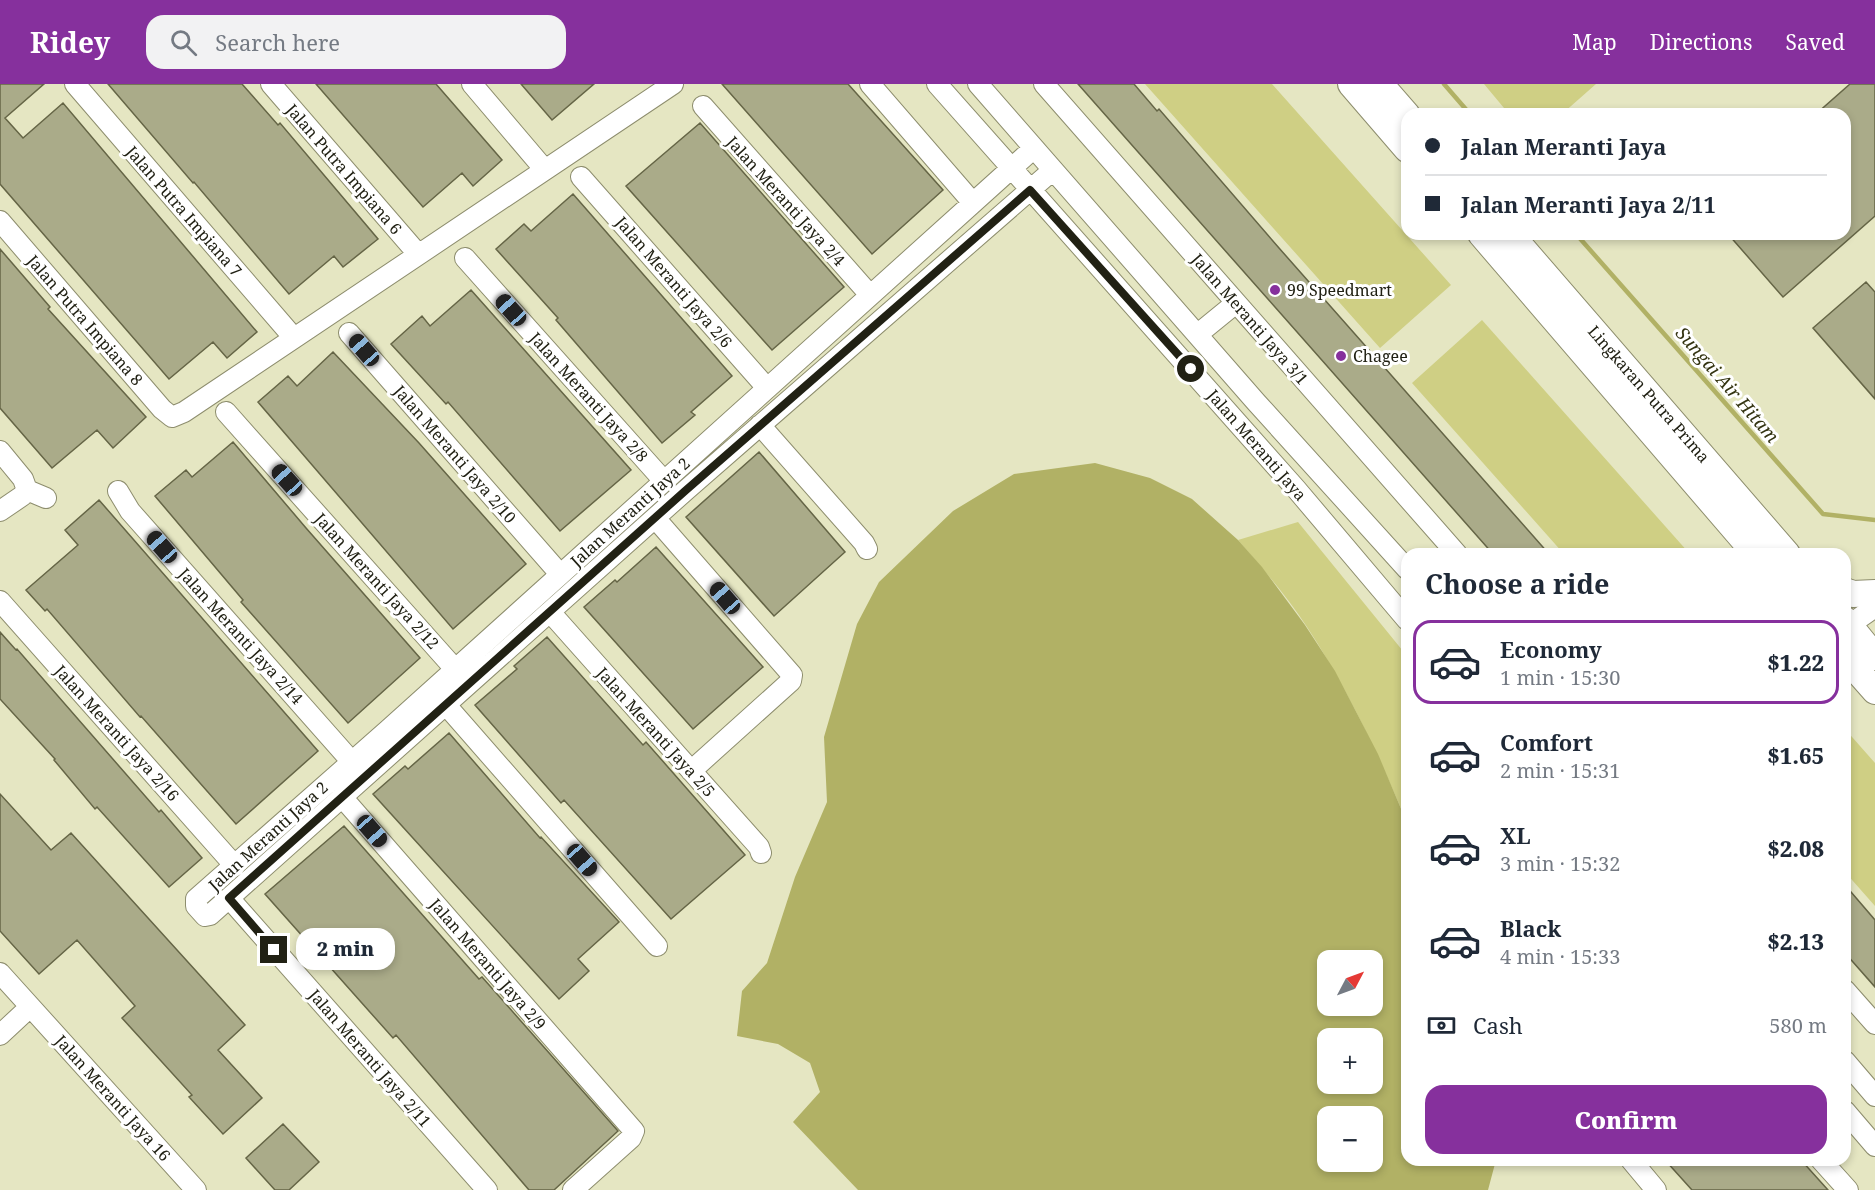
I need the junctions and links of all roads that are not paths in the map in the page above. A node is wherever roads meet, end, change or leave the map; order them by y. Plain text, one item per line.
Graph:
1 (75, 84) edge
2 (271, 84) edge
3 (472, 84) edge
4 (673, 84) edge
5 (870, 84) edge
6 (937, 84) edge
7 (978, 84) edge
8 (1044, 84) edge
9 (1351, 84) edge
10 (1380, 84) edge
11 (703, 106) dead end
12 (1401, 108) edge
13 (1401, 142) edge
14 (1034, 148) junction
15 (1011, 168) junction
16 (545, 170) junction
17 (1053, 170) junction
18 (581, 177) dead end
19 (1030, 190) junction
20 (973, 203) junction
21 (0, 221) edge
22 (1485, 240) edge
23 (1515, 240) edge
24 (418, 254) junction
25 (912, 257) junction
26 (465, 258) dead end
27 (929, 278) junction
28 (870, 295) junction
29 (1236, 303) junction
30 (349, 333) dead end
31 (1198, 334) junction
32 (294, 338) junction
33 (767, 388) junction
34 (226, 412) dead end
35 (760, 425) junction
36 (713, 437) junction
37 (0, 451) edge
38 (728, 454) junction
39 (664, 481) junction
40 (27, 490) junction
41 (118, 491) dead end
42 (46, 498) dead end
43 (0, 511) edge
44 (655, 518) junction
45 (1452, 548) edge
46 (1751, 548) edge
47 (1784, 548) edge
48 (867, 549) dead end
49 (1401, 562) edge
50 (560, 574) junction
51 (1851, 593) edge
52 (1875, 593) edge
53 (0, 601) edge
54 (1875, 607) edge
55 (550, 612) junction
56 (1401, 613) edge
57 (508, 621) junction
58 (1851, 622) edge
59 (1851, 633) edge
60 (522, 637) junction
61 (1862, 651) edge
62 (455, 669) junction
63 (1875, 691) edge
64 (446, 705) junction
65 (352, 762) junction
66 (691, 771) junction
67 (342, 797) junction
68 (761, 852) dead end
69 (234, 866) junction
70 (229, 898) junction
71 (657, 946) dead end
72 (0, 974) edge
73 (1851, 998) edge
74 (30, 1007) junction
75 (1875, 1024) edge
76 (0, 1035) edge
77 (1851, 1068) edge
78 (1875, 1096) edge
79 (1851, 1118) edge
80 (1875, 1146) edge
81 (1636, 1166) edge
82 (1826, 1166) edge
83 (196, 1190) edge
84 (487, 1190) edge
85 (573, 1190) edge
86 (1656, 1190) edge
87 (1848, 1190) edge

1 - 32 street, Jalan Putra Impiana 7
2 - 24 street, Jalan Putra Impiana 6
3 - 16 street
4 - 16 street
5 - 20 street
6 - 15 street, Jalan Meranti Jaya
7 - 14 street, Jalan Meranti Jaya
8 - 29 street, Jalan Meranti Jaya 3/1
9 - 13 main road
10 - 12 main road
11 - 28 street, Jalan Meranti Jaya 2/4
14 - 15 street, Jalan Meranti Jaya 2
14 - 17 street, Jalan Meranti Jaya
15 - 19 street, Jalan Meranti Jaya
15 - 20 street, Jalan Meranti Jaya 2
16 - 24 street
17 - 19 street, Jalan Meranti Jaya 2
17 - 31 street, Jalan Meranti Jaya
18 - 33 street, Jalan Meranti Jaya 2/6
19 - 27 street, Jalan Meranti Jaya 2
19 - 56 street, Jalan Meranti Jaya
20 - 25 street, Jalan Meranti Jaya 2
21 - 32 street, Jalan Putra Impiana 8
22 - 46 main road, Lingkaran Putra Prima
23 - 47 main road, Lingkaran Putra Prima
24 - 32 street
25 - 27 street
25 - 28 street, Jalan Meranti Jaya 2
26 - 39 street, Jalan Meranti Jaya 2/8
27 - 35 street, Jalan Meranti Jaya 2
28 - 33 street, Jalan Meranti Jaya 2
29 - 31 street
29 - 45 street, Jalan Meranti Jaya 3/1
30 - 50 street, Jalan Meranti Jaya 2/10
31 - 49 street, Jalan Meranti Jaya
33 - 36 street, Jalan Meranti Jaya 2
34 - 62 street, Jalan Meranti Jaya 2/12
35 - 38 street, Jalan Meranti Jaya 2
35 - 48 street
36 - 38 street
36 - 39 street, Jalan Meranti Jaya 2
37 - 40 street
38 - 44 street, Jalan Meranti Jaya 2
39 - 50 street, Jalan Meranti Jaya 2
40 - 42 street
40 - 43 street
41 - 65 street, Jalan Meranti Jaya 2/14
44 - 55 street, Jalan Meranti Jaya 2
44 - 66 street
50 - 57 street, Jalan Meranti Jaya 2
51 - 52 main road
53 - 69 street, Jalan Meranti Jaya 2/16
54 - 58 street
55 - 60 street, Jalan Meranti Jaya 2
55 - 66 street, Jalan Meranti Jaya 2/5
57 - 60 street
57 - 62 street, Jalan Meranti Jaya 2
59 - 61 main road
60 - 64 street, Jalan Meranti Jaya 2
61 - 63 main road
62 - 65 street, Jalan Meranti Jaya 2
64 - 67 street, Jalan Meranti Jaya 2
64 - 71 street
65 - 69 street, Jalan Meranti Jaya 2
66 - 68 street, Jalan Meranti Jaya 2/5
67 - 70 street, Jalan Meranti Jaya 2
67 - 85 street, Jalan Meranti Jaya 2/9
69 - 70 street, Jalan Meranti Jaya 2
70 - 84 street, Jalan Meranti Jaya 2/11
72 - 74 street, Jalan Meranti Jaya 16
73 - 75 street
74 - 76 street
74 - 83 street, Jalan Meranti Jaya 16
77 - 78 street
79 - 80 street
81 - 86 street
82 - 87 street

